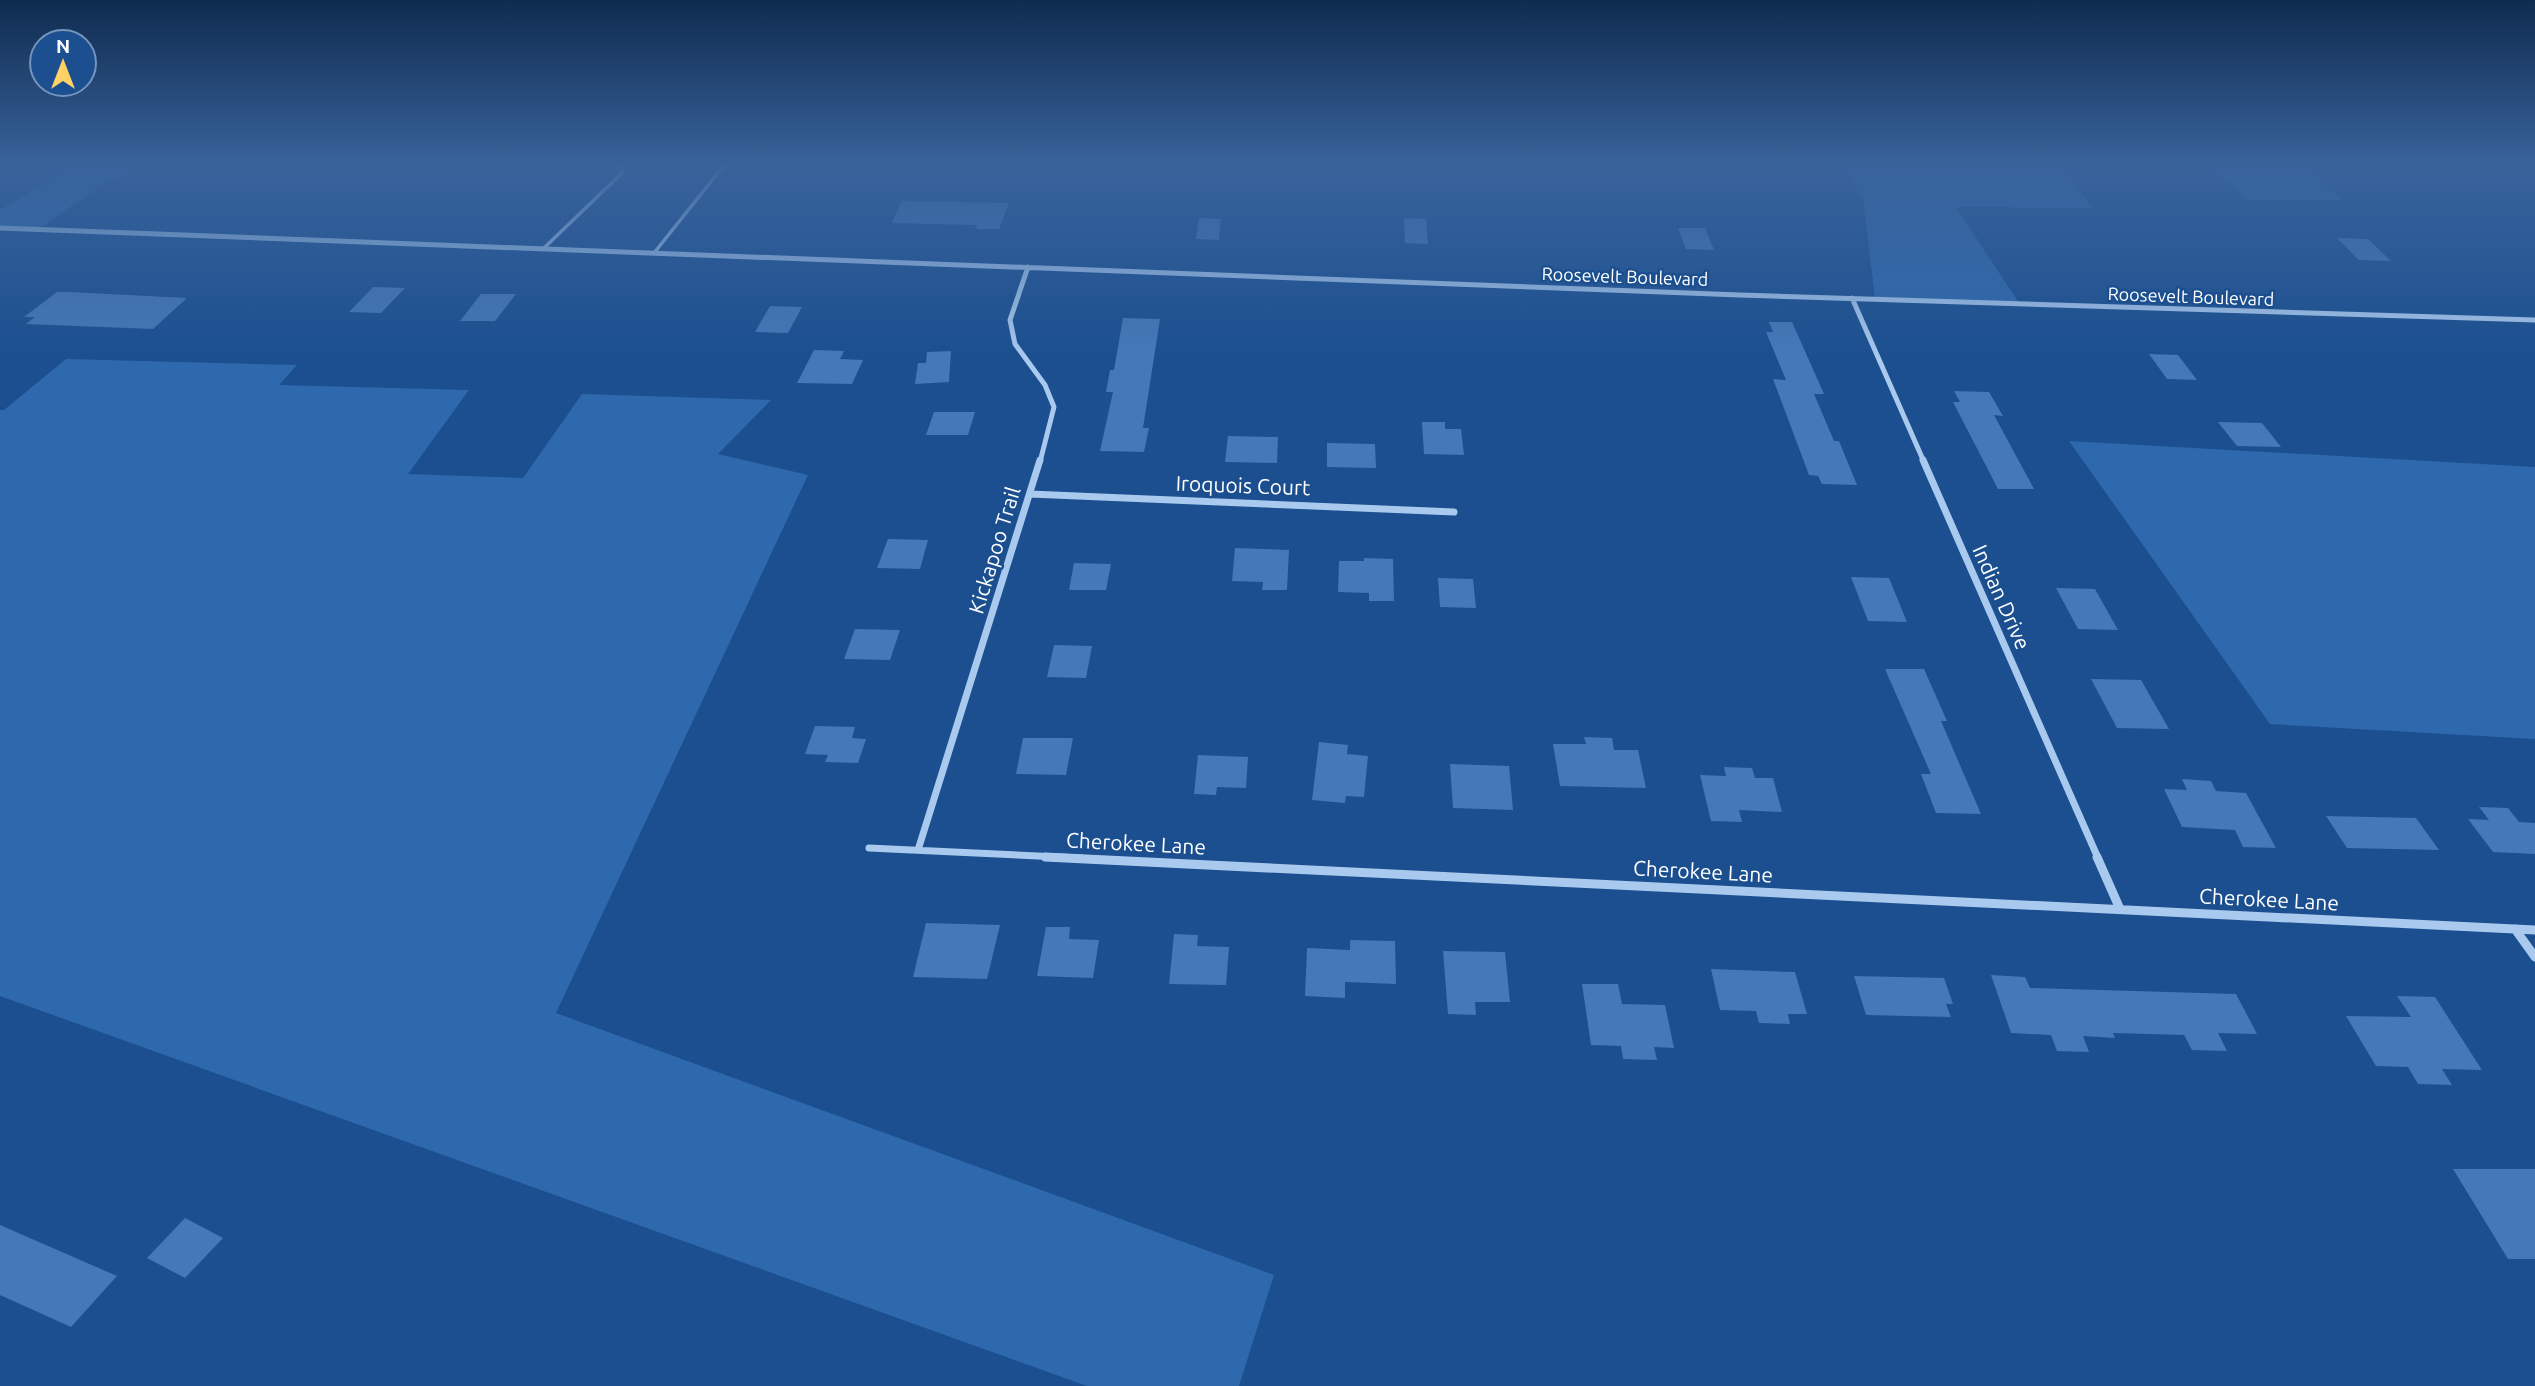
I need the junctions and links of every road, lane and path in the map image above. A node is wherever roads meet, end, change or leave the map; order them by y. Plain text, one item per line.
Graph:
1 (19, 229) edge
2 (562, 229) edge
3 (673, 229) edge
4 (544, 247) junction
5 (654, 253) junction
6 (1028, 267) junction
7 (1852, 298) junction
8 (2535, 320) edge
9 (1030, 494) junction
10 (1454, 512) dead end
11 (869, 848) dead end
12 (918, 850) junction
13 (2120, 909) junction
14 (2515, 929) junction
15 (2535, 930) edge
16 (2535, 957) edge

1 - 4 street, Roosevelt Boulevard
2 - 4 lane
3 - 5 lane
4 - 5 street, Roosevelt Boulevard
5 - 6 street, Roosevelt Boulevard
6 - 7 street, Roosevelt Boulevard
6 - 9 street, Kickapoo Trail
7 - 8 street, Roosevelt Boulevard
7 - 13 street, Indian Drive
9 - 10 street, Iroquois Court
9 - 12 street, Kickapoo Trail
11 - 12 street, Cherokee Lane
12 - 13 street, Cherokee Lane
13 - 14 street, Cherokee Lane
14 - 15 street, Cherokee Lane
14 - 16 street

